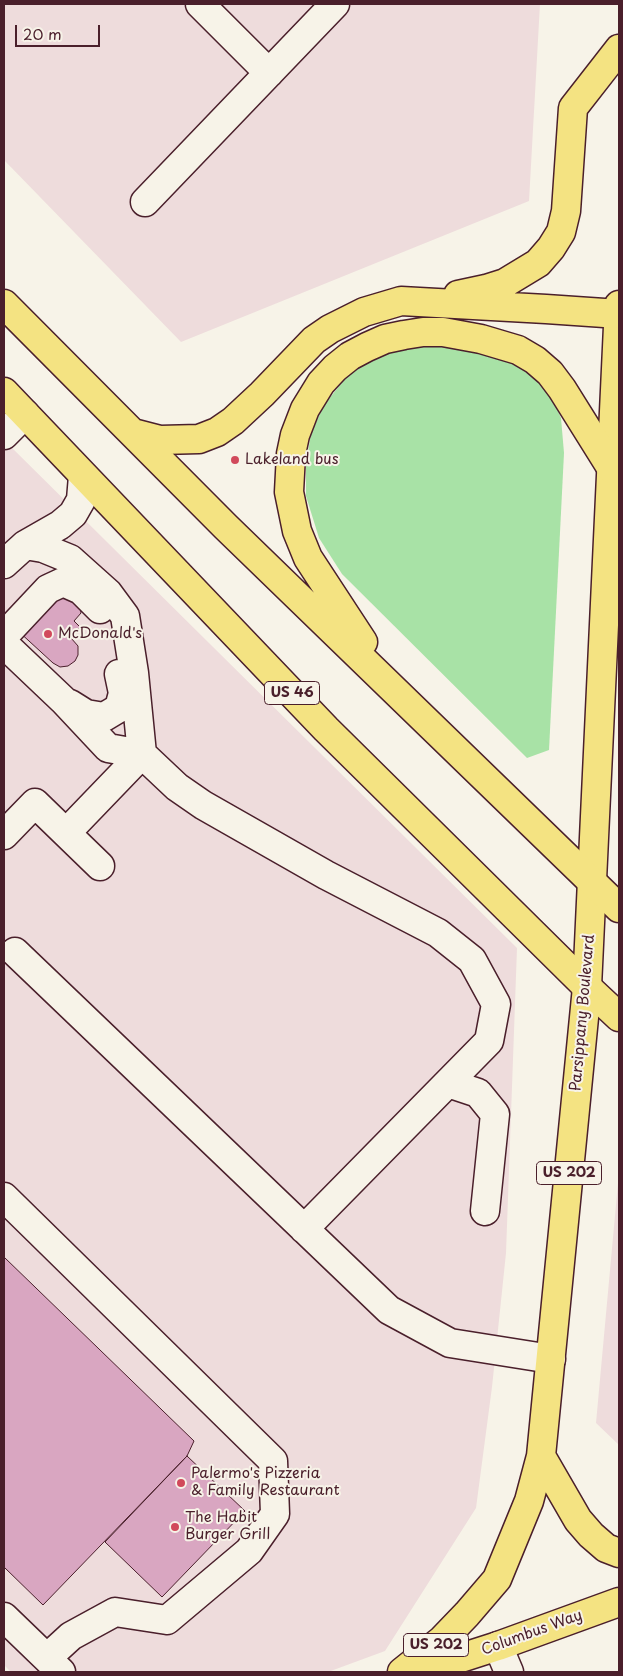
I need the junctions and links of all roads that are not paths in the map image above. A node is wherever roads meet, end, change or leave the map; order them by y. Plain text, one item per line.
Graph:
1 (200, 4) edge
2 (335, 4) edge
3 (619, 48) edge
4 (269, 72) junction
5 (145, 202) dead end
6 (414, 302) junction
7 (4, 304) edge
8 (619, 306) edge
9 (619, 314) edge
10 (4, 392) edge
11 (24, 414) junction
12 (133, 433) junction
13 (4, 435) edge
14 (612, 469) junction
15 (83, 476) junction
16 (25, 545) junction
17 (4, 564) edge
18 (4, 636) edge
19 (4, 644) edge
20 (118, 666) junction
21 (137, 695) junction
22 (406, 699) junction
23 (62, 700) junction
24 (142, 754) junction
25 (66, 833) junction
26 (4, 835) edge
27 (100, 866) dead end
28 (592, 882) junction
29 (619, 908) edge
30 (16, 952) dead end
31 (587, 987) junction
32 (619, 1017) edge
33 (448, 1083) junction
34 (4, 1197) edge
35 (485, 1211) dead end
36 (304, 1229) junction
37 (551, 1359) junction
38 (541, 1456) junction
39 (619, 1553) edge
40 (619, 1602) edge
41 (4, 1617) edge
42 (498, 1646) junction
43 (54, 1665) edge
44 (402, 1672) edge
45 (417, 1672) edge
46 (509, 1672) edge

1 - 4 lane
2 - 4 lane
3 - 6 main road
4 - 5 lane
6 - 9 main road
6 - 12 main road
7 - 12 main road
8 - 9 main road, Parsippany Boulevard / US 202
9 - 14 main road, Parsippany Boulevard / US 202
10 - 11 main road, US 46
11 - 13 lane
11 - 15 main road, US 46
12 - 22 main road
14 - 22 main road
14 - 28 main road, Parsippany Boulevard / US 202
15 - 16 lane
15 - 31 main road, US 46
16 - 17 lane
16 - 21 lane
18 - 20 lane
19 - 23 lane
20 - 21 lane
20 - 23 lane
21 - 24 lane
22 - 28 main road
23 - 24 lane
24 - 25 lane
24 - 33 lane
25 - 26 lane
25 - 27 lane
28 - 29 main road
28 - 31 main road, Parsippany Boulevard / US 202
30 - 36 lane
31 - 32 main road, US 46
31 - 37 main road, Parsippany Boulevard / US 202
33 - 35 lane
33 - 36 lane
34 - 43 lane
36 - 37 lane
37 - 38 main road, Parsippany Boulevard / US 202
38 - 39 main road
38 - 44 main road, Parsippany Boulevard / US 202
40 - 42 main road, Columbus Way
41 - 43 lane
42 - 45 main road, Columbus Way
42 - 46 lane

